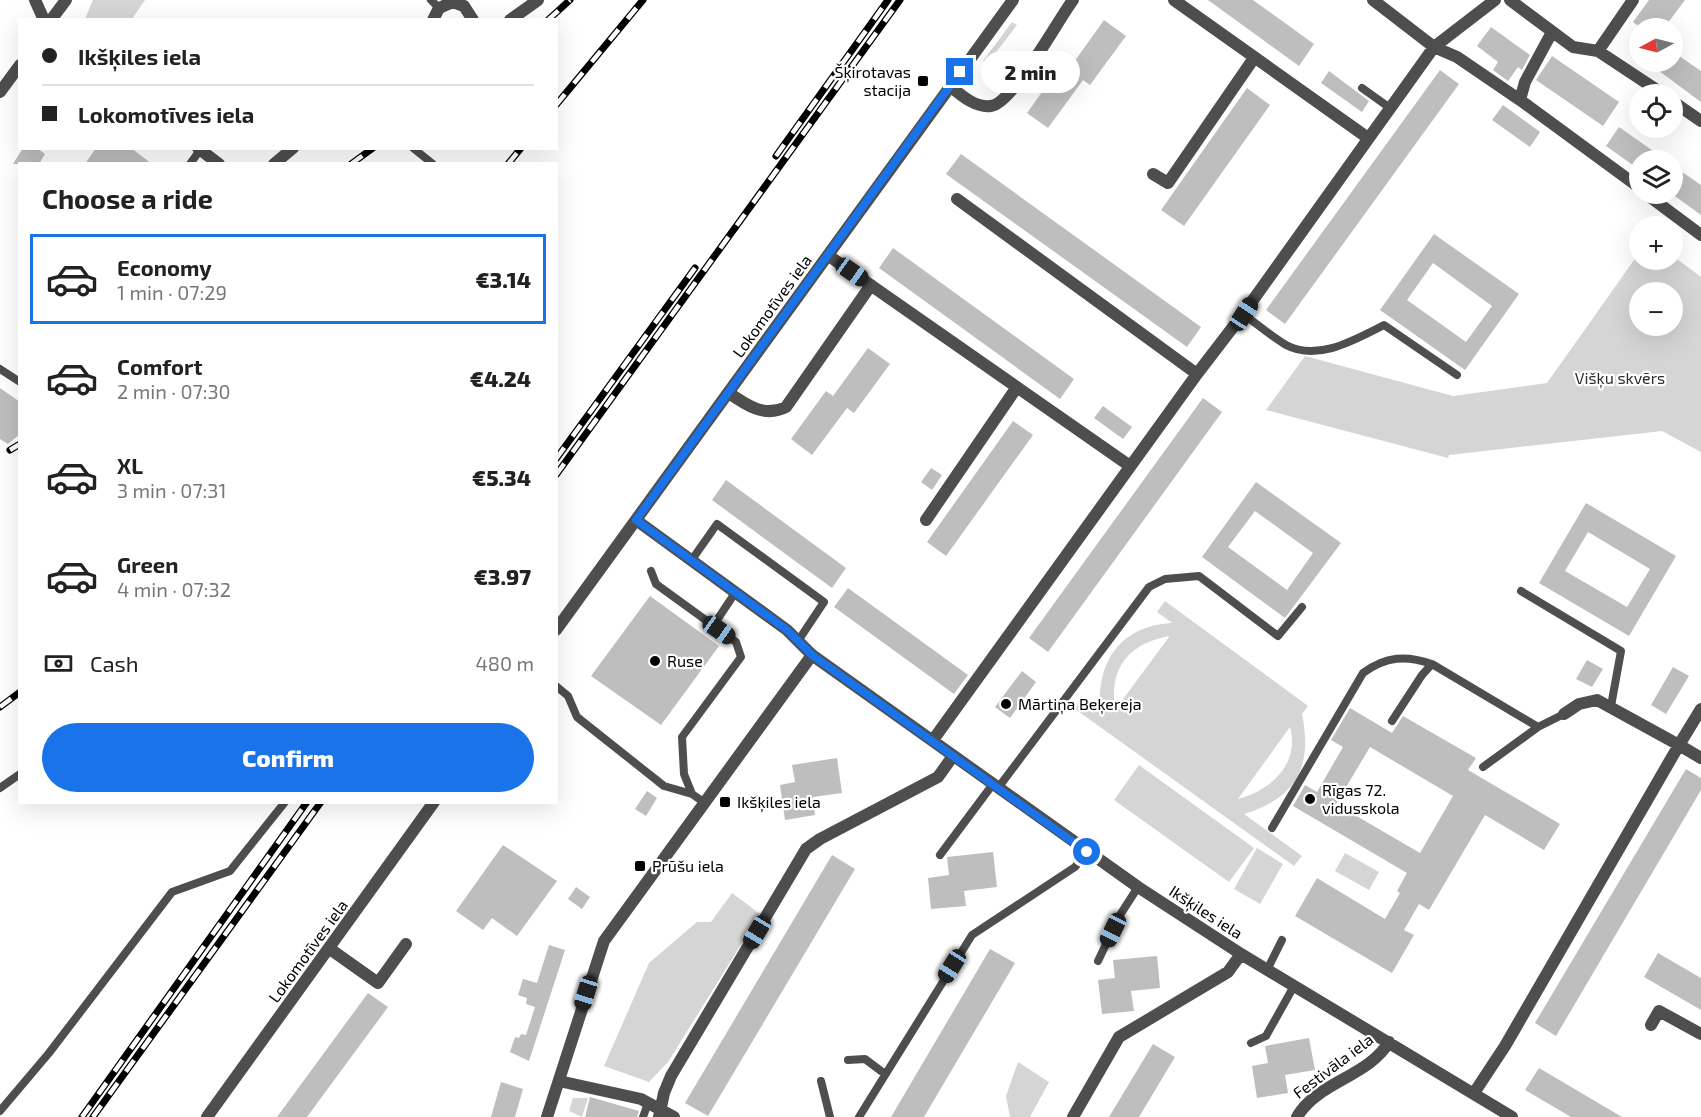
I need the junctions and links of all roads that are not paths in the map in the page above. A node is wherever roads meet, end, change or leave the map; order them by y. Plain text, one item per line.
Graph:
1 (35, 0) edge
2 (66, 0) edge
3 (537, 0) edge
4 (1013, 0) edge
5 (1072, 0) edge
6 (1174, 0) edge
7 (1373, 0) edge
8 (1495, 0) edge
9 (1510, 0) edge
10 (1633, 0) edge
11 (434, 9) edge
12 (43, 18) edge
13 (52, 18) edge
14 (472, 18) edge
15 (513, 18) edge
16 (1551, 32) junction
17 (1434, 47) junction
18 (1598, 51) junction
19 (1254, 58) junction
20 (18, 68) edge
21 (1648, 84) edge
22 (950, 86) junction
23 (1362, 88) dead end
24 (0, 92) edge
25 (1520, 100) junction
26 (1389, 108) junction
27 (1683, 109) edge
28 (1701, 121) edge
29 (1368, 138) junction
30 (200, 150) edge
31 (291, 150) edge
32 (415, 150) edge
33 (216, 162) edge
34 (276, 162) edge
35 (430, 162) edge
36 (1153, 174) dead end
37 (1629, 181) edge
38 (1659, 204) edge
39 (958, 206) dead end
40 (1701, 235) edge
41 (829, 256) junction
42 (871, 285) junction
43 (1244, 314) junction
44 (0, 369) edge
45 (1197, 374) junction
46 (1457, 375) dead end
47 (18, 381) edge
48 (1017, 387) junction
49 (729, 393) junction
50 (1130, 466) junction
51 (636, 520) junction
52 (926, 520) dead end
53 (691, 561) junction
54 (651, 571) dead end
55 (1521, 591) dead end
56 (735, 593) junction
57 (1302, 607) dead end
58 (713, 626) junction
59 (558, 627) edge
60 (798, 641) junction
61 (812, 655) junction
62 (1432, 664) junction
63 (558, 688) edge
64 (1611, 706) junction
65 (1701, 709) edge
66 (1564, 714) joint
67 (1392, 722) dead end
68 (1538, 727) junction
69 (933, 740) junction
70 (1679, 746) junction
71 (953, 756) junction
72 (1701, 758) edge
73 (1483, 767) dead end
74 (18, 775) edge
75 (995, 786) junction
76 (0, 788) edge
77 (692, 794) junction
78 (705, 803) junction
79 (283, 804) edge
80 (433, 804) edge
81 (1272, 828) dead end
82 (1087, 852) junction
83 (940, 855) dead end
84 (1138, 888) junction
85 (1282, 940) dead end
86 (406, 944) dead end
87 (330, 949) junction
88 (1241, 954) junction
89 (1098, 961) dead end
90 (1268, 970) junction
91 (1294, 986) junction
92 (1651, 1025) dead end
93 (1701, 1034) edge
94 (1389, 1042) junction
95 (1251, 1043) dead end
96 (848, 1060) dead end
97 (885, 1074) junction
98 (559, 1081) junction
99 (821, 1081) dead end
100 (1473, 1093) junction
101 (648, 1102) junction
102 (0, 1111) edge
103 (659, 1113) edge
104 (207, 1117) edge
105 (548, 1117) edge
106 (644, 1117) edge
107 (674, 1117) edge
108 (830, 1117) edge
109 (858, 1117) edge
110 (1073, 1117) edge
111 (1297, 1117) edge
112 (1512, 1117) edge

1 - 12 street
2 - 13 street
3 - 15 street
4 - 22 street, Lokomotīves iela
5 - 22 street
6 - 19 street
7 - 17 street
8 - 17 street
9 - 16 street
10 - 18 street
11 - 14 street
16 - 18 street
16 - 25 street
17 - 25 street
17 - 26 street
18 - 21 street
19 - 29 street
19 - 36 street
20 - 24 street
22 - 41 street, Lokomotīves iela
23 - 26 lane
25 - 37 street
26 - 29 street
27 - 28 street
29 - 43 street
30 - 33 street
31 - 34 street
32 - 35 lane
38 - 40 street
39 - 45 street
41 - 42 street
41 - 49 street, Lokomotīves iela
42 - 48 street
42 - 49 street
43 - 45 street
43 - 46 lane
44 - 47 lane
45 - 50 street
48 - 50 street
48 - 52 street
49 - 51 street, Lokomotīves iela
50 - 69 street
51 - 53 street, Ikšķiles iela
51 - 59 street, Lokomotīves iela
53 - 56 street, Ikšķiles iela
53 - 60 lane
54 - 58 lane
55 - 64 lane
56 - 58 lane
56 - 60 street, Ikšķiles iela
57 - 75 lane
58 - 77 lane
60 - 61 street, Ikšķiles iela
61 - 69 street, Ikšķiles iela
61 - 78 street
62 - 67 lane
62 - 68 lane
62 - 81 lane
63 - 77 lane
64 - 66 street
64 - 70 street
65 - 70 street
66 - 68 lane
68 - 73 lane
69 - 71 street, Ikšķiles iela
70 - 72 street
70 - 100 street
71 - 75 street, Ikšķiles iela
71 - 103 street
74 - 76 lane
75 - 82 street, Ikšķiles iela
75 - 83 lane
77 - 78 lane
78 - 98 street
79 - 102 lane
80 - 87 street, Lokomotīves iela
82 - 84 street, Ikšķiles iela
82 - 97 lane
84 - 88 street, Ikšķiles iela
84 - 89 lane
85 - 90 lane
86 - 87 street
87 - 104 street, Lokomotīves iela
88 - 90 street, Ikšķiles iela
88 - 110 street
90 - 91 street, Ikšķiles iela
91 - 94 street, Ikšķiles iela
91 - 95 lane
92 - 93 street
94 - 100 street, Ikšķiles iela
94 - 111 street, Festivāla iela
96 - 97 lane
97 - 109 lane
98 - 101 street
98 - 105 street
99 - 108 lane
100 - 112 street, Ikšķiles iela
101 - 103 street
101 - 106 lane
103 - 107 street

